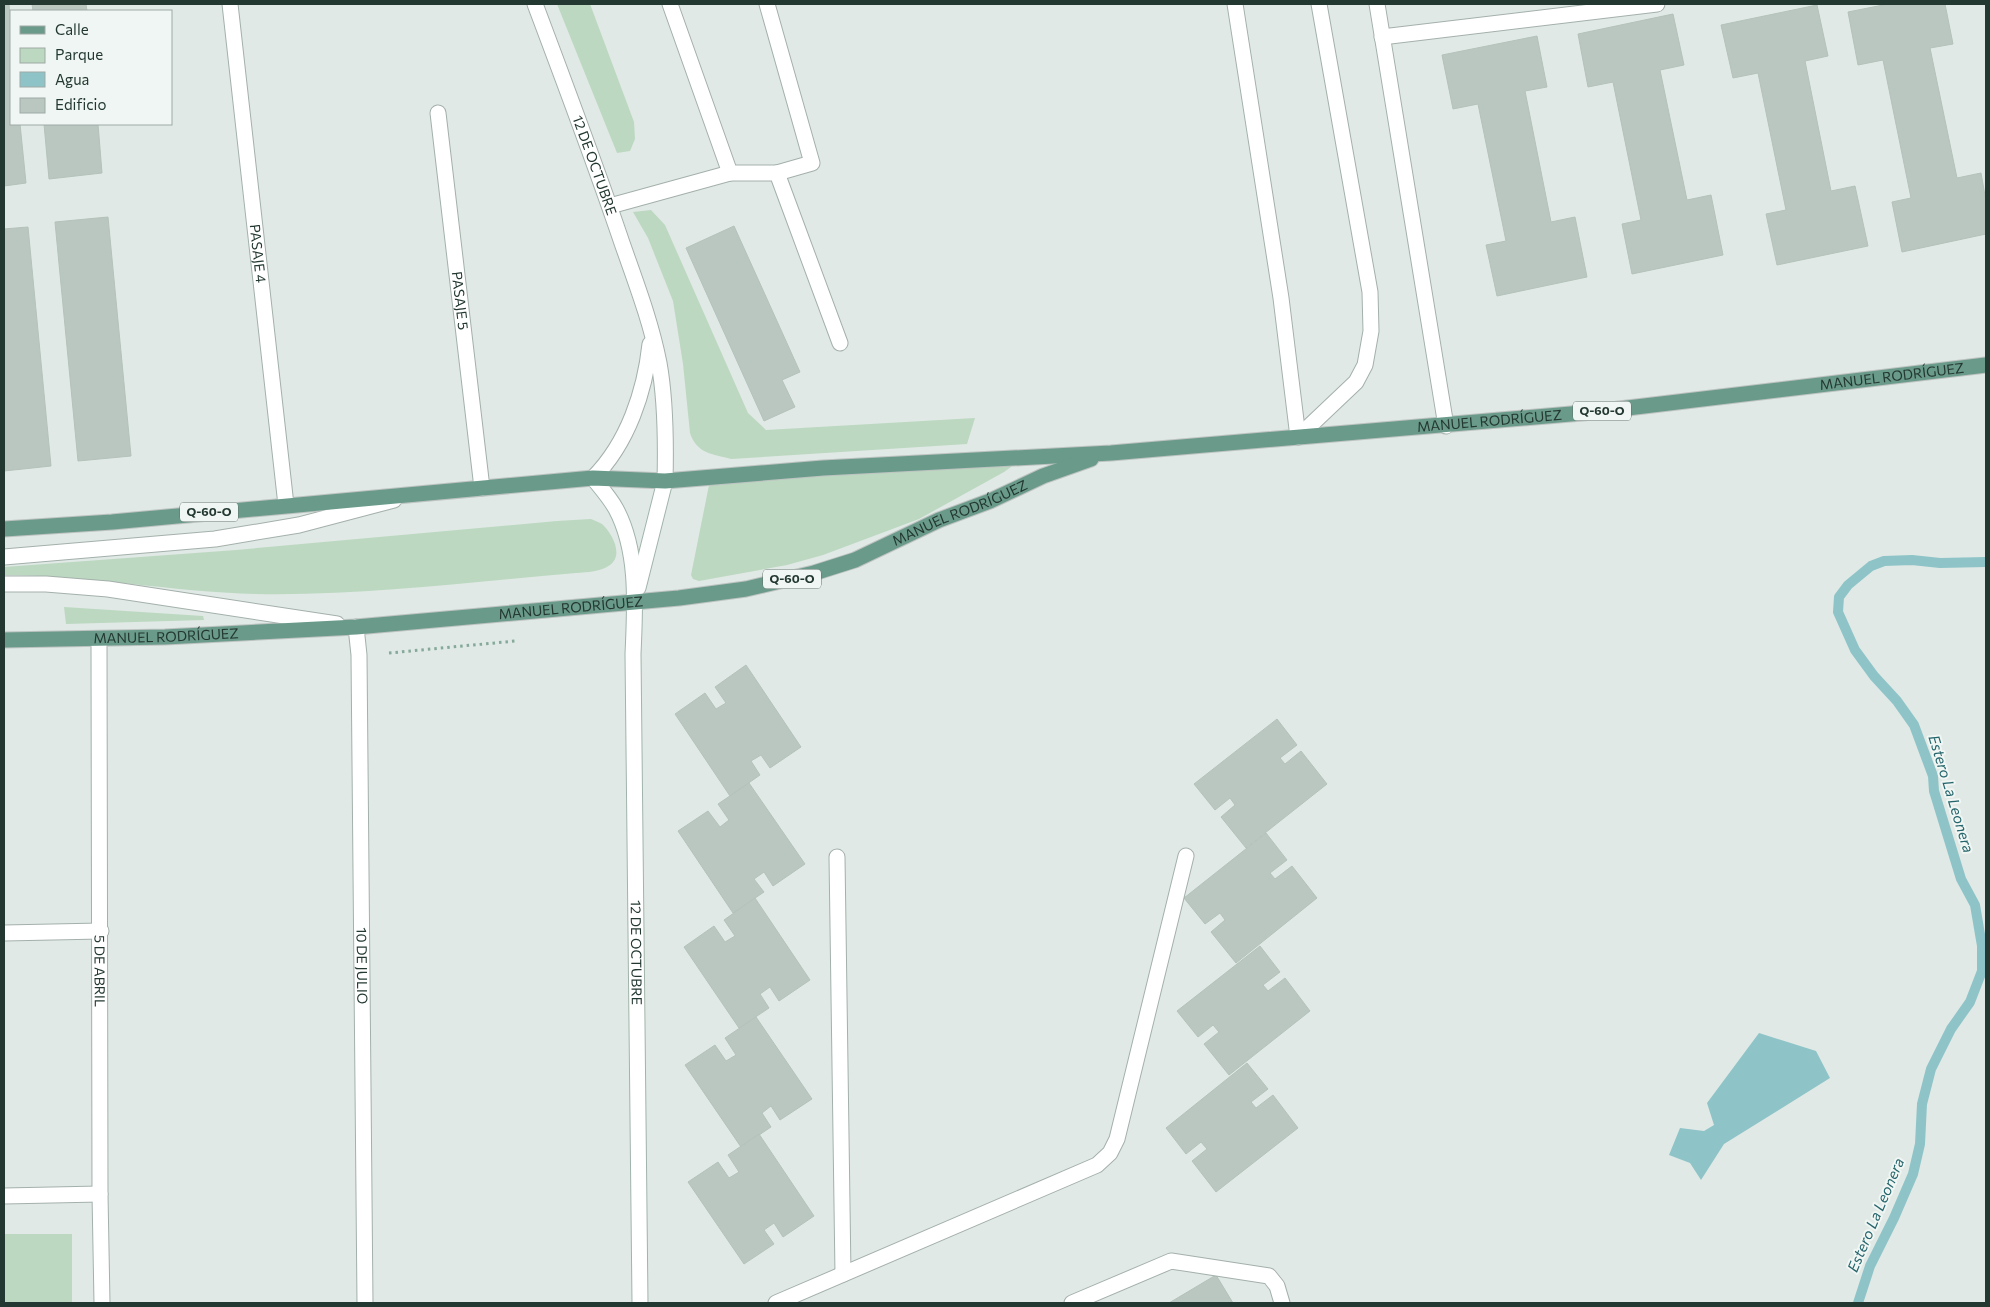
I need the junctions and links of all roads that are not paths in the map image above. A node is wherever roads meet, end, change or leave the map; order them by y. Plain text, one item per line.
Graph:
1 (230, 4) edge
2 (536, 4) edge
3 (670, 4) edge
4 (767, 4) edge
5 (1235, 4) edge
6 (1319, 4) edge
7 (1377, 4) edge
8 (1657, 4) edge
9 (1382, 37) junction
10 (438, 113) dead end
11 (730, 173) junction
12 (777, 173) junction
13 (610, 206) junction
14 (652, 330) junction
15 (840, 343) dead end
16 (1986, 365) edge
17 (1446, 426) junction
18 (1298, 437) junction
19 (1112, 453) junction
20 (593, 478) junction
21 (665, 481) junction
22 (482, 488) junction
23 (415, 494) junction
24 (286, 505) junction
25 (4, 529) edge
26 (4, 557) edge
27 (4, 584) edge
28 (634, 602) junction
29 (356, 628) junction
30 (99, 639) junction
31 (4, 640) edge
32 (1186, 856) dead end
33 (837, 858) dead end
34 (101, 931) junction
35 (4, 933) edge
36 (100, 1194) junction
37 (4, 1196) edge
38 (843, 1274) junction
39 (102, 1303) edge
40 (365, 1303) edge
41 (640, 1303) edge
42 (776, 1303) edge
43 (1072, 1303) edge
44 (1282, 1303) edge

1 - 24 street, PASAJE 4
2 - 13 street, 12 DE OCTUBRE
3 - 11 street
4 - 12 street
5 - 18 street
6 - 18 street
7 - 9 street
8 - 9 street
9 - 17 street
10 - 22 street, PASAJE 5
11 - 12 street
11 - 13 street
12 - 15 street
13 - 14 street, 12 DE OCTUBRE
14 - 20 street, 12 DE OCTUBRE
14 - 21 street, 12 DE OCTUBRE
16 - 17 main road, MANUEL RODRÍGUEZ / Q-60-O
17 - 18 main road, MANUEL RODRÍGUEZ / Q-60-O
18 - 19 main road, MANUEL RODRÍGUEZ / Q-60-O
19 - 21 main road, MANUEL RODRÍGUEZ / Q-60-O
19 - 28 main road, MANUEL RODRÍGUEZ / Q-60-O
20 - 21 main road, MANUEL RODRÍGUEZ / Q-60-O
20 - 22 main road, MANUEL RODRÍGUEZ / Q-60-O
20 - 28 street, 12 DE OCTUBRE
21 - 28 street, 12 DE OCTUBRE
22 - 23 main road, MANUEL RODRÍGUEZ / Q-60-O
23 - 24 main road, MANUEL RODRÍGUEZ / Q-60-O
23 - 26 street
24 - 25 main road, MANUEL RODRÍGUEZ / Q-60-O
27 - 29 street
28 - 29 main road, MANUEL RODRÍGUEZ / Q-60-O
28 - 41 street, 12 DE OCTUBRE
29 - 30 main road, MANUEL RODRÍGUEZ / Q-60-O
29 - 40 street, 10 DE JULIO
30 - 31 main road, MANUEL RODRÍGUEZ / Q-60-O
30 - 34 street, 5 DE ABRIL
32 - 38 street
33 - 38 street
34 - 35 street
34 - 36 street, 5 DE ABRIL
36 - 37 street
36 - 39 street, 5 DE ABRIL
38 - 42 street
43 - 44 street

